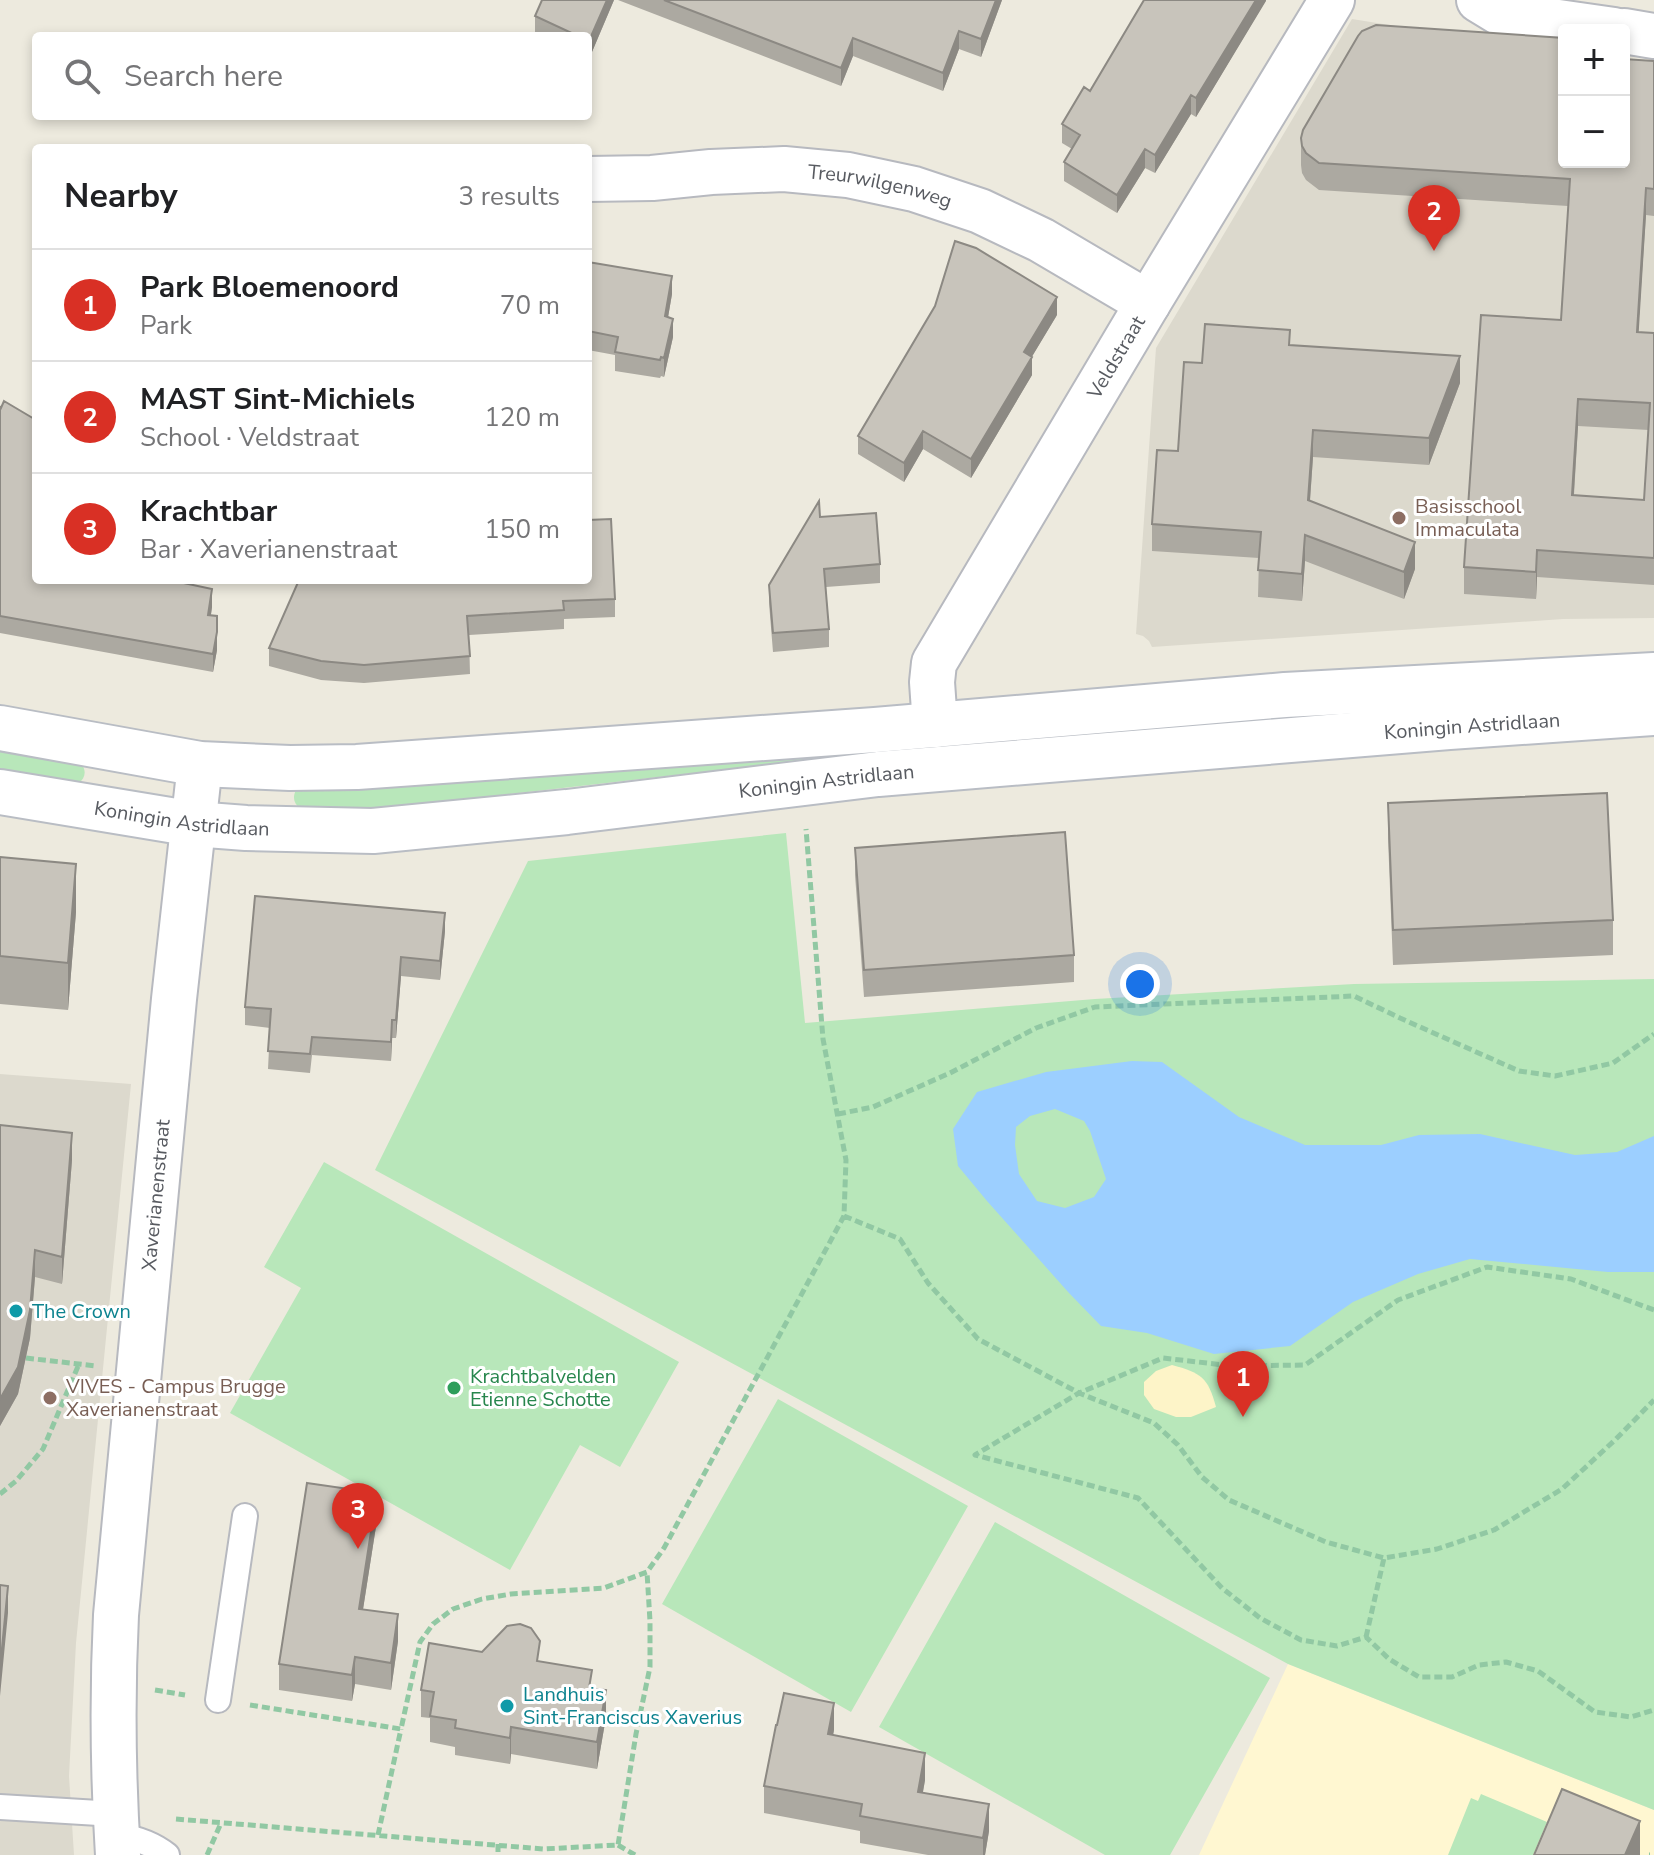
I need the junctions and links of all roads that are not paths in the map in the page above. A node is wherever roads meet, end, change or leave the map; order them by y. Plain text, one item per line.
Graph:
1 (1332, 0) edge
2 (1479, 0) edge
3 (1572, 24) edge
4 (1630, 32) edge
5 (1654, 36) edge
6 (592, 179) edge
7 (1148, 303) junction
8 (1654, 675) edge
9 (1654, 713) edge
10 (935, 725) junction
11 (0, 728) edge
12 (200, 764) junction
13 (0, 792) edge
14 (194, 824) junction
15 (245, 1516) dead end
16 (218, 1700) road end
17 (0, 1807) edge
18 (117, 1834) edge
19 (167, 1855) edge

1 - 7 main road, Veldstraat
2 - 3 main road
4 - 5 main road
6 - 7 main road, Treurwilgenweg
7 - 10 main road, Veldstraat
8 - 10 main road, Koningin Astridlaan
9 - 14 main road, Koningin Astridlaan
10 - 12 main road, Koningin Astridlaan
11 - 12 main road, Koningin Astridlaan
12 - 14 main road, Xaverianenstraat
13 - 14 main road, Koningin Astridlaan
14 - 18 main road, Xaverianenstraat
15 - 16 lane
17 - 18 lane
18 - 19 lane

